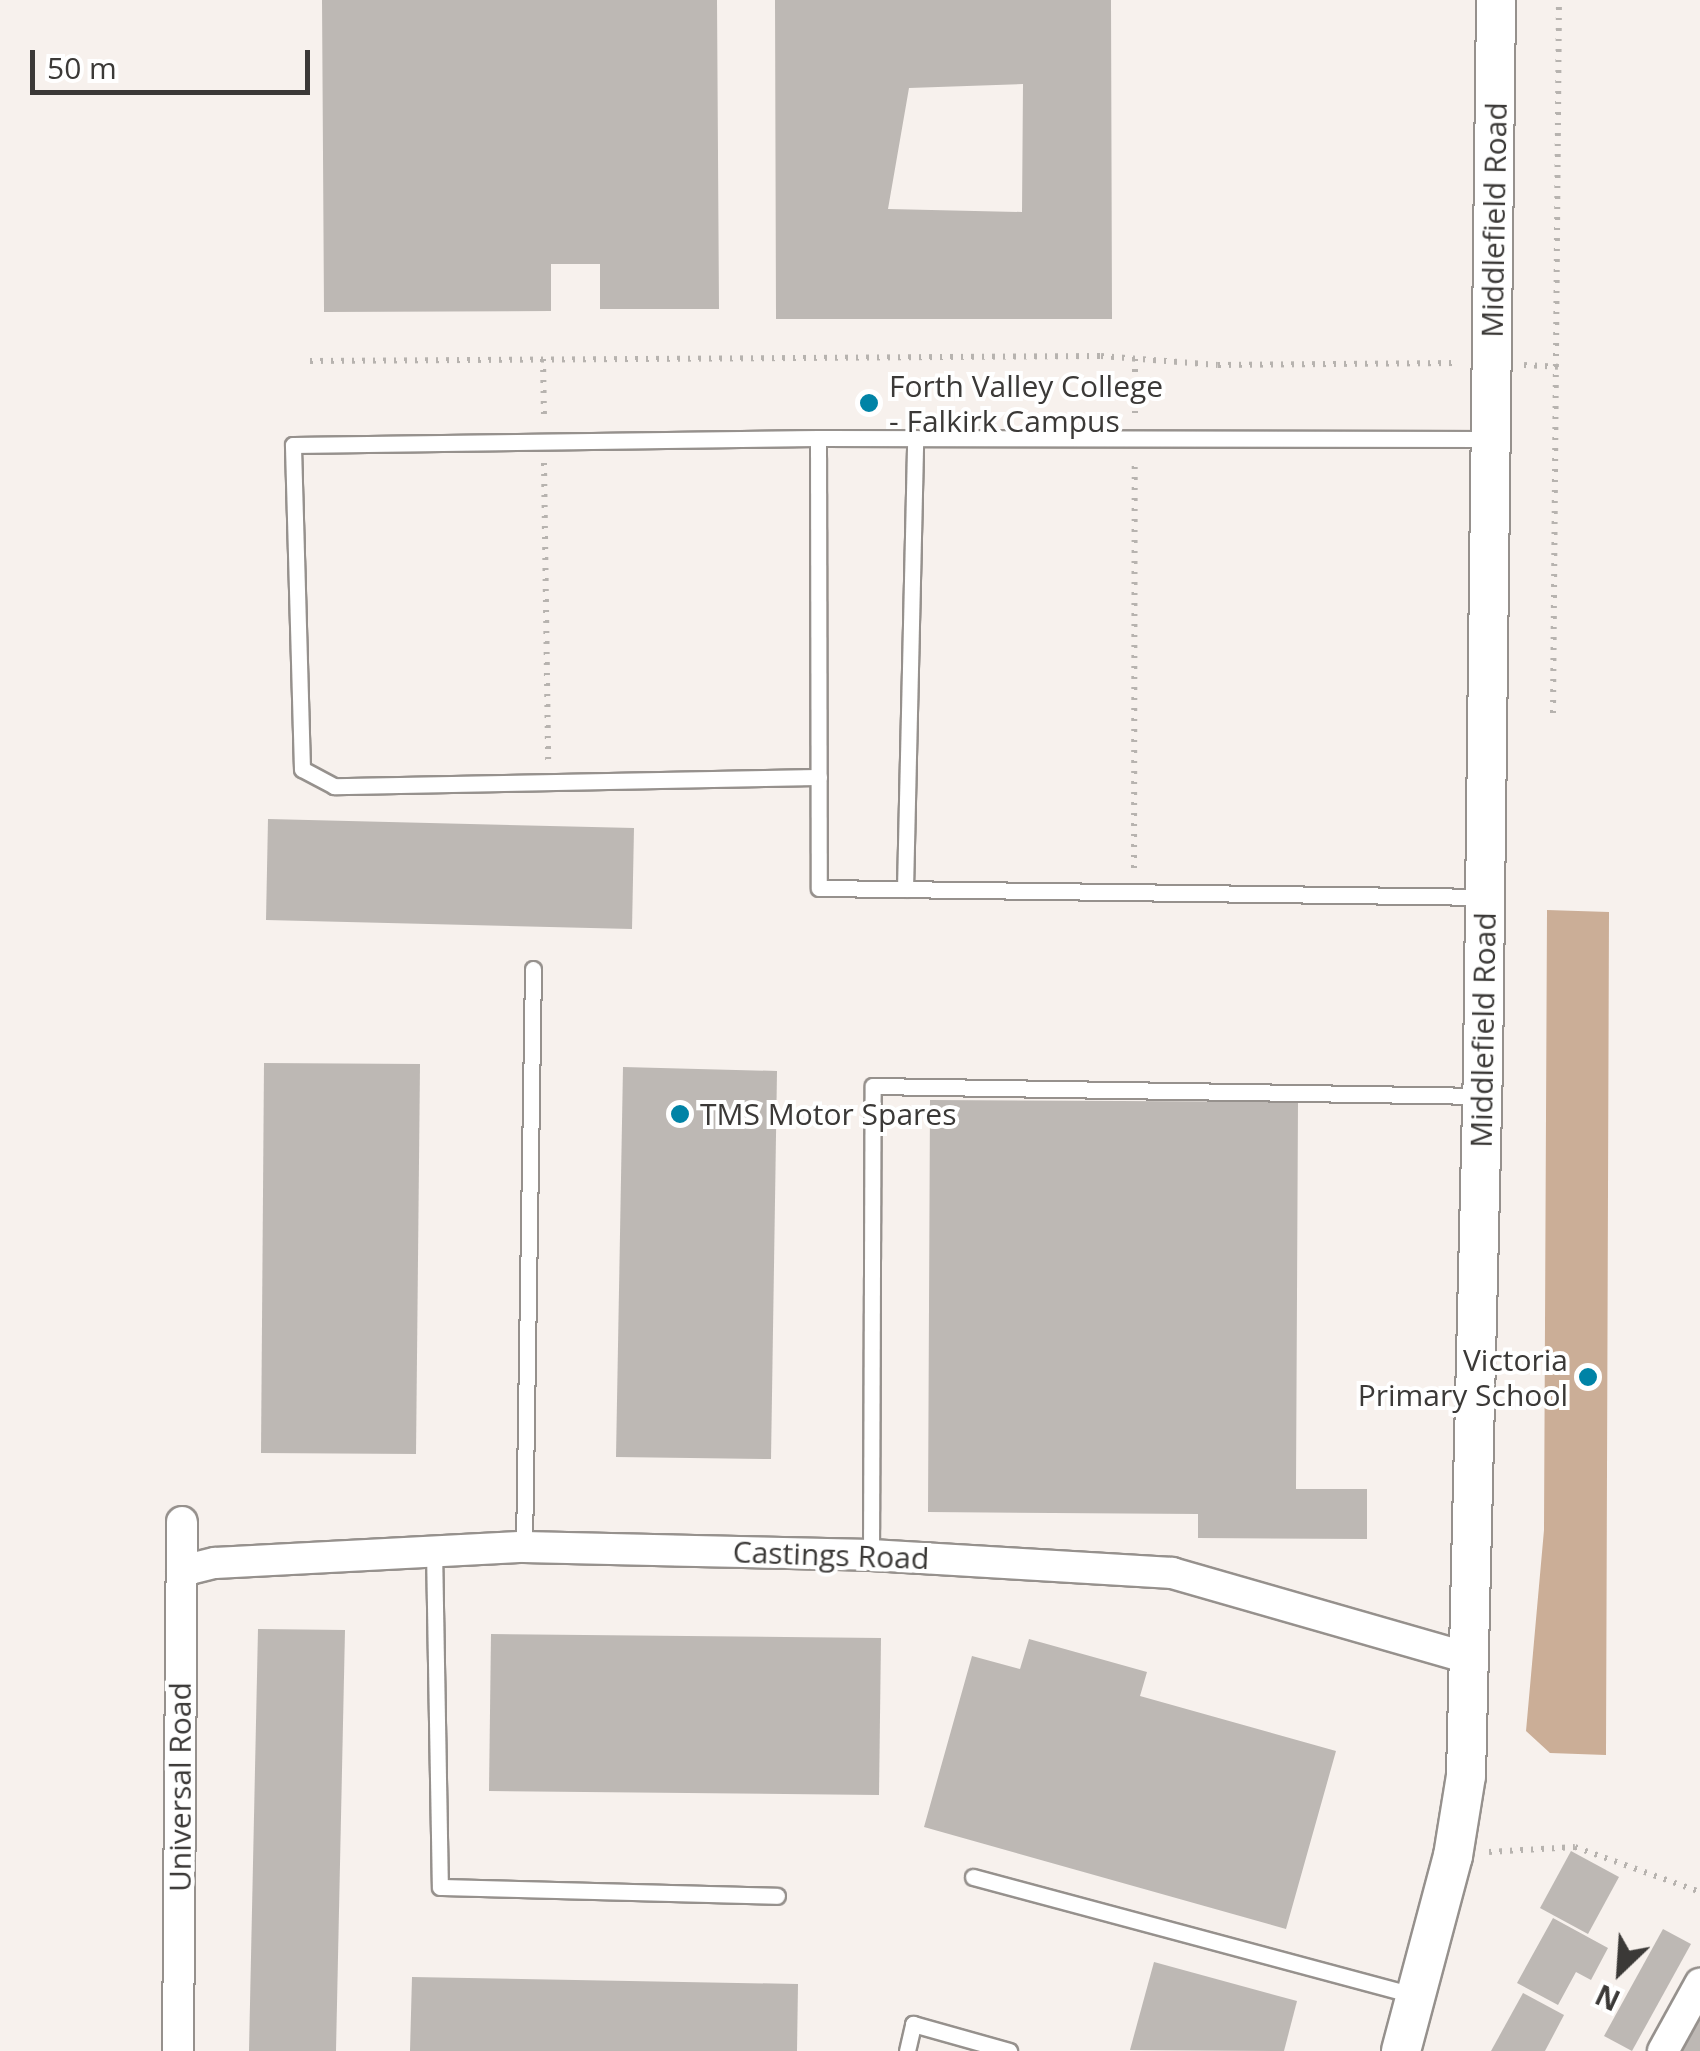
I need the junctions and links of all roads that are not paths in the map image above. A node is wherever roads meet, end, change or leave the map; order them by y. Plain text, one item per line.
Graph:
1 (1496, 0) edge
2 (818, 438) junction
3 (914, 438) junction
4 (1491, 439) junction
5 (819, 777) junction
6 (905, 889) junction
7 (1486, 896) junction
8 (533, 969) dead end
9 (1482, 1096) junction
10 (182, 1522) dead end
11 (524, 1547) junction
12 (434, 1549) junction
13 (871, 1554) junction
14 (182, 1571) junction
15 (1469, 1658) junction
16 (973, 1877) dead end
17 (778, 1896) dead end
18 (1700, 1984) edge
19 (1416, 1996) junction
20 (178, 2051) edge
21 (907, 2051) edge
22 (1009, 2051) edge
23 (1401, 2051) edge
24 (1663, 2051) edge

1 - 4 street, Middlefield Road
2 - 3 lane
2 - 5 lane
2 - 5 lane
3 - 4 lane
3 - 6 lane
4 - 7 street, Middlefield Road
5 - 6 lane
6 - 7 lane
7 - 9 street, Middlefield Road
8 - 11 lane
9 - 13 lane
9 - 15 street, Middlefield Road
10 - 14 street, Universal Road
11 - 12 street, Castings Road
11 - 13 street, Castings Road
12 - 14 street, Castings Road
12 - 17 lane
13 - 15 street, Castings Road
14 - 20 street, Universal Road
15 - 19 street, Middlefield Road
16 - 19 lane
18 - 24 street
19 - 23 street, Middlefield Road
21 - 22 lane

